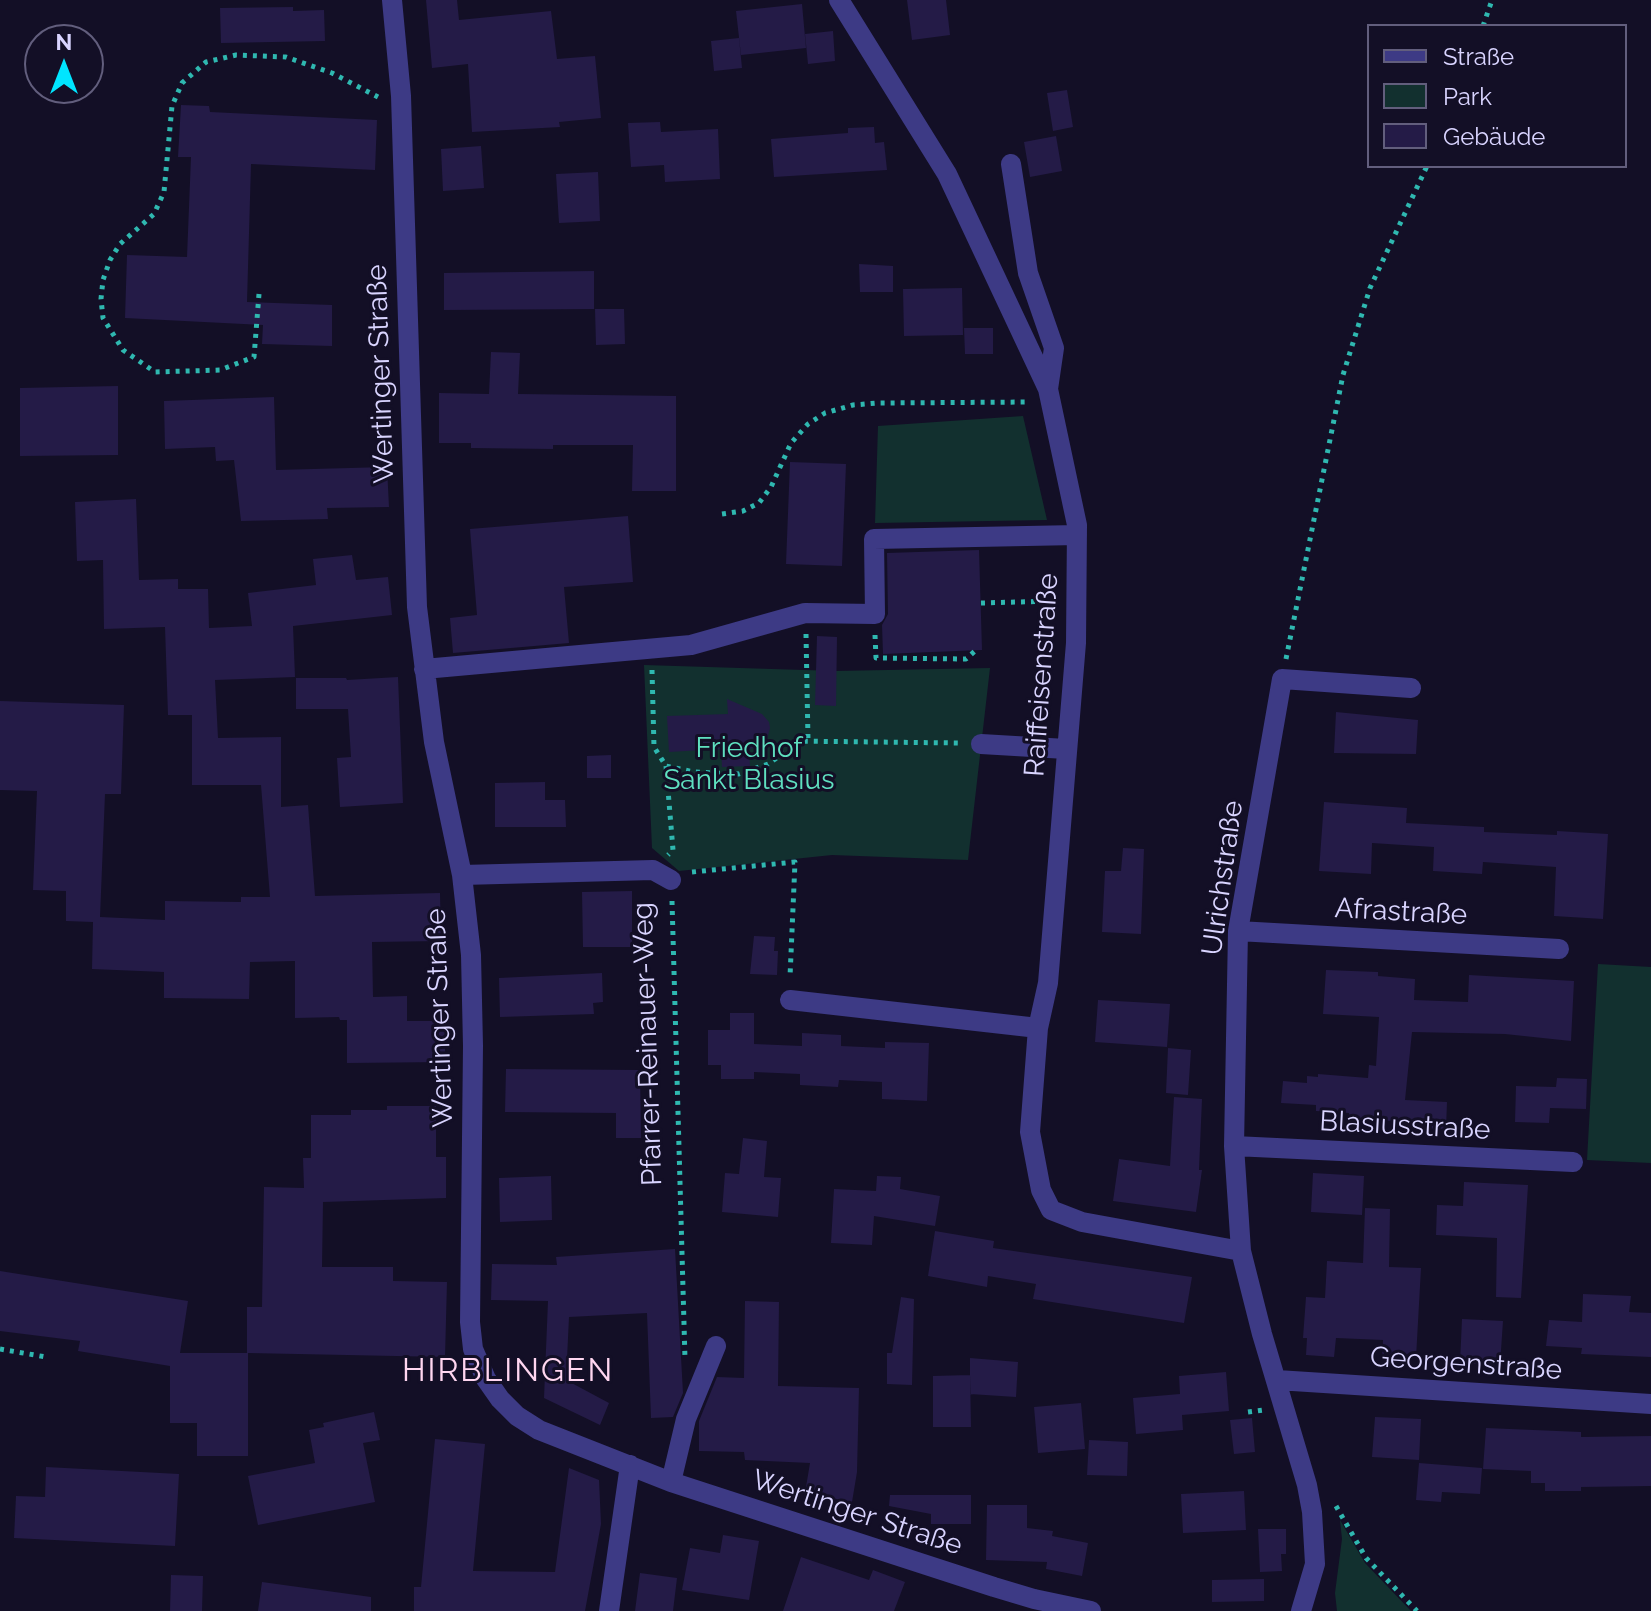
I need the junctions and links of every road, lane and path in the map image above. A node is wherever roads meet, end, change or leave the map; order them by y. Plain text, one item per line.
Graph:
1 (392, 0) edge
2 (839, 0) edge
3 (1492, 0) edge
4 (1484, 24) edge
5 (401, 96) junction
6 (1011, 164) dead end
7 (1426, 168) edge
8 (259, 294) dead end
9 (1049, 395) junction
10 (722, 514) dead end
11 (1077, 535) junction
12 (1076, 600) junction
13 (981, 603) dead end
14 (805, 613) junction
15 (875, 614) junction
16 (651, 649) junction
17 (975, 651) dead end
18 (424, 669) junction
19 (1282, 679) junction
20 (1411, 688) dead end
21 (808, 740) junction
22 (981, 744) joint
23 (1066, 749) junction
24 (666, 766) junction
25 (462, 875) junction
26 (663, 875) junction
27 (1238, 931) junction
28 (1559, 949) dead end
29 (790, 1000) joint
30 (1038, 1028) junction
31 (1234, 1146) junction
32 (1573, 1162) dead end
33 (1241, 1251) junction
34 (716, 1346) dead end
35 (0, 1349) edge
36 (46, 1357) dead end
37 (685, 1371) dead end
38 (1277, 1380) junction
39 (1651, 1404) edge
40 (630, 1465) junction
41 (671, 1482) junction
42 (1307, 1485) junction
43 (609, 1611) edge
44 (1091, 1611) edge
45 (1301, 1611) edge
46 (1417, 1611) edge

1 - 5 street, Wertinger Straße
2 - 9 street, Raiffeisenstraße
3 - 4 path
5 - 8 path
5 - 18 street, Wertinger Straße
6 - 9 street
7 - 19 path
9 - 10 path
9 - 11 street, Raiffeisenstraße
11 - 12 street, Raiffeisenstraße
11 - 15 street
12 - 13 path
12 - 23 street, Raiffeisenstraße
14 - 15 street
14 - 16 street
14 - 21 path
15 - 17 path
16 - 18 street
16 - 24 path
18 - 25 street, Wertinger Straße
19 - 20 street
19 - 27 street, Ulrichstraße
21 - 22 path
21 - 24 path
22 - 23 street
23 - 30 street, Raiffeisenstraße
24 - 26 path
25 - 26 street, Pfarrer-Reinauer-Weg
25 - 40 street, Wertinger Straße
26 - 29 path
26 - 37 path, Pfarrer-Reinauer-Weg
27 - 28 street, Afrastraße
27 - 31 street, Ulrichstraße
29 - 30 street
30 - 33 street, Raiffeisenstraße
31 - 32 street, Blasiusstraße
31 - 33 street, Ulrichstraße
33 - 38 street, Ulrichstraße
34 - 41 street
35 - 36 path
38 - 39 street, Georgenstraße
38 - 42 street, Ulrichstraße
40 - 41 street, Wertinger Straße
40 - 43 street
41 - 44 street, Wertinger Straße
42 - 45 street, Ulrichstraße
42 - 46 path

